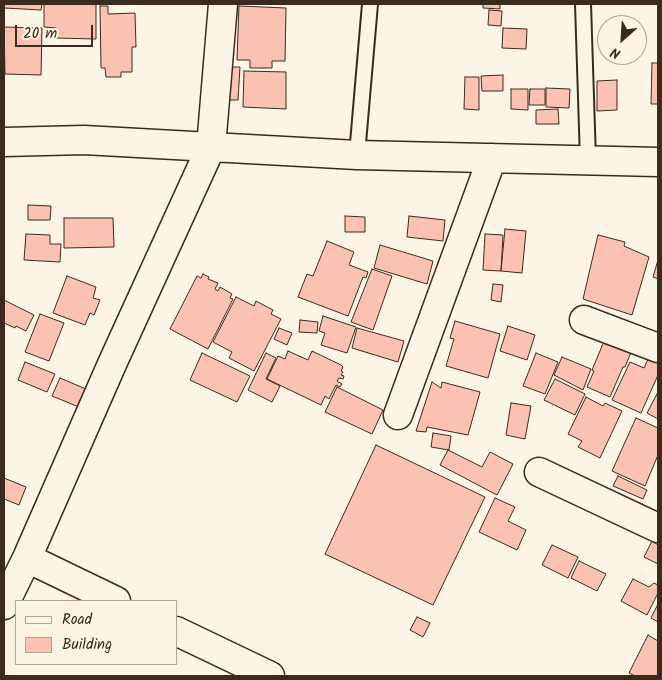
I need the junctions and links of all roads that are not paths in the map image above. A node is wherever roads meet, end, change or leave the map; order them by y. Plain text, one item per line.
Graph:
1 (223, 4) edge
2 (370, 4) edge
3 (583, 4) edge
4 (4, 142) edge
5 (211, 147) junction
6 (357, 155) junction
7 (492, 158) junction
8 (588, 160) junction
9 (658, 162) edge
10 (584, 320) dead end
11 (658, 348) edge
12 (398, 415) dead end
13 (539, 472) dead end
14 (658, 528) edge
15 (27, 558) junction
16 (114, 600) edge
17 (4, 605) edge
18 (178, 632) edge
19 (270, 676) edge

1 - 5 street
2 - 6 lane
3 - 8 lane
4 - 5 street
5 - 6 street
5 - 15 street
6 - 7 street
7 - 8 street
7 - 12 street
8 - 9 street
10 - 11 street
13 - 14 street
15 - 16 street
15 - 17 street
18 - 19 street

